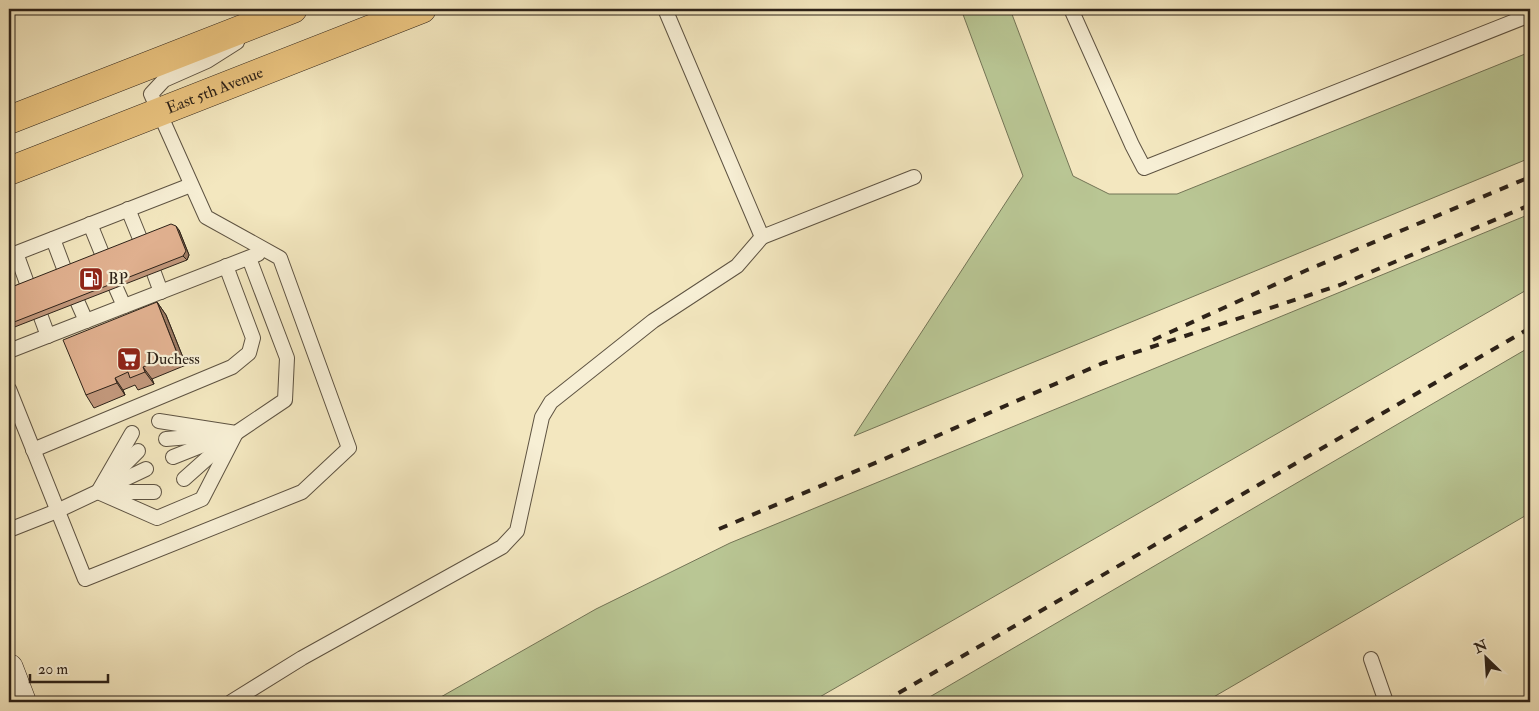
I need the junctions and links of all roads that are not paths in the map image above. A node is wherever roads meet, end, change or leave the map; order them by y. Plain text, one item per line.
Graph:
1 (422, 9) edge
2 (665, 9) edge
3 (1071, 9) edge
4 (285, 12) edge
5 (1530, 15) edge
6 (159, 112) junction
7 (9, 120) edge
8 (9, 171) edge
9 (914, 177) dead end
10 (192, 185) junction
11 (128, 209) junction
12 (90, 224) junction
13 (762, 237) junction
14 (52, 239) junction
15 (141, 241) edge
16 (266, 251) junction
17 (12, 254) edge
18 (103, 256) edge
19 (249, 258) junction
20 (226, 266) junction
21 (65, 271) edge
22 (154, 273) edge
23 (28, 286) edge
24 (116, 288) edge
25 (161, 292) junction
26 (78, 303) edge
27 (124, 306) junction
28 (41, 317) edge
29 (86, 321) junction
30 (48, 336) junction
31 (9, 350) edge
32 (9, 389) edge
33 (159, 420) dead end
34 (132, 433) dead end
35 (236, 433) junction
36 (166, 439) dead end
37 (33, 450) junction
38 (138, 451) dead end
39 (173, 457) dead end
40 (146, 469) dead end
41 (184, 479) dead end
42 (98, 492) junction
43 (154, 492) dead end
44 (57, 511) junction
45 (9, 530) edge
46 (1371, 660) dead end
47 (9, 668) edge
48 (22, 702) edge
49 (232, 702) edge
50 (1386, 702) edge

1 - 6 main road, East 5th Avenue
2 - 13 lane
3 - 5 lane
4 - 6 lane
4 - 7 main road
6 - 8 main road, East 5th Avenue
6 - 10 lane
9 - 13 lane
10 - 11 lane
10 - 16 lane
11 - 12 lane
11 - 15 lane
12 - 14 lane
12 - 18 lane
13 - 49 lane
14 - 17 lane
14 - 21 lane
16 - 19 lane
16 - 44 lane
17 - 23 lane
19 - 20 lane
19 - 35 lane
20 - 25 lane
20 - 37 lane
22 - 25 lane
24 - 27 lane
25 - 27 lane
26 - 29 lane
27 - 29 lane
28 - 30 lane
29 - 30 lane
30 - 31 lane
32 - 37 lane
33 - 35 lane
34 - 42 lane
35 - 36 lane
35 - 39 lane
35 - 41 lane
35 - 42 lane
37 - 44 lane
38 - 42 lane
40 - 42 lane
42 - 43 lane
42 - 44 lane
44 - 45 lane
46 - 50 lane
47 - 48 main road

